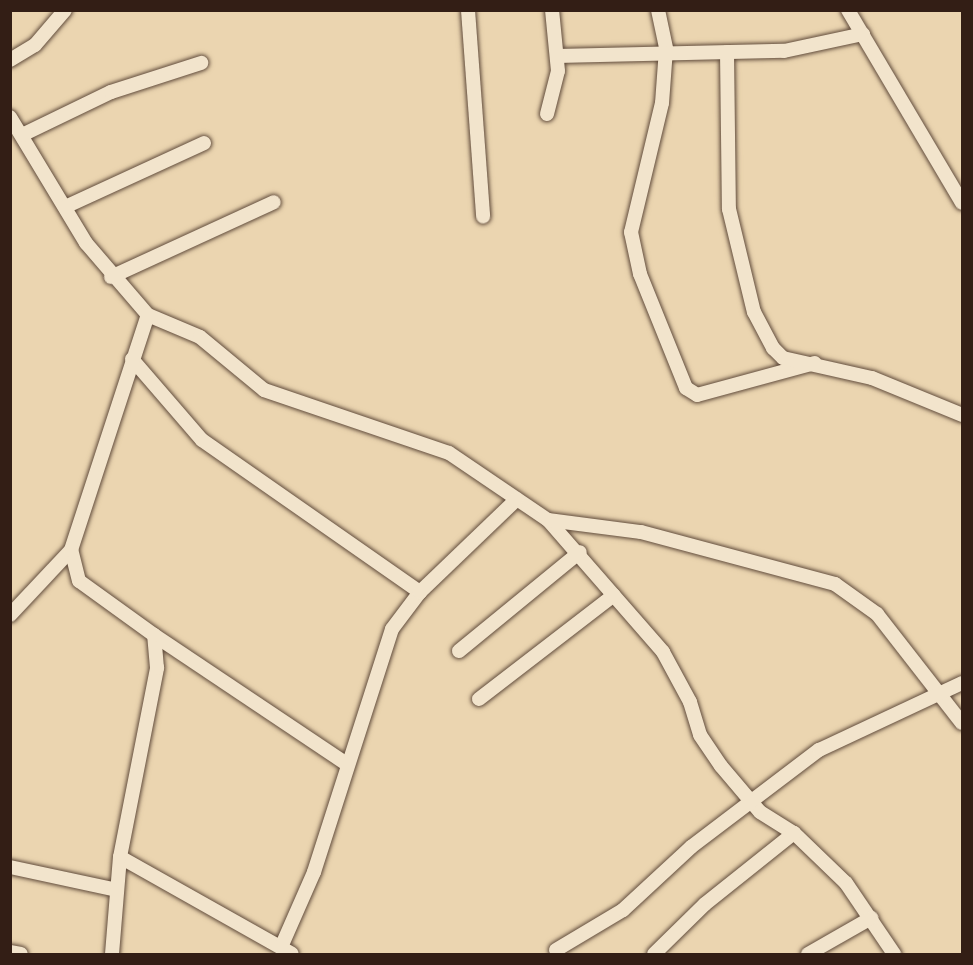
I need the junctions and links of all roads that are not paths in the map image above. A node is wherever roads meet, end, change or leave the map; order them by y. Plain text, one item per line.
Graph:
1 (65, 10) edge
2 (468, 10) edge
3 (552, 10) edge
4 (658, 10) edge
5 (848, 10) edge
6 (863, 34) junction
7 (666, 49) junction
8 (727, 52) junction
9 (557, 56) junction
10 (10, 60) edge
11 (201, 63) dead end
12 (547, 114) dead end
13 (10, 117) edge
14 (22, 135) junction
15 (204, 143) dead end
16 (274, 202) dead end
17 (963, 203) edge
18 (65, 207) junction
19 (483, 216) dead end
20 (111, 277) junction
21 (148, 315) junction
22 (132, 359) junction
23 (815, 363) junction
24 (963, 415) edge
25 (517, 499) junction
26 (548, 520) junction
27 (71, 550) junction
28 (580, 552) junction
29 (420, 592) junction
30 (614, 595) junction
31 (10, 615) edge
32 (154, 635) junction
33 (459, 651) dead end
34 (963, 683) edge
35 (943, 695) junction
36 (478, 699) dead end
37 (963, 723) edge
38 (345, 762) junction
39 (751, 802) junction
40 (794, 833) junction
41 (120, 857) junction
42 (10, 867) edge
43 (117, 890) junction
44 (871, 918) junction
45 (287, 950) edge
46 (556, 950) dead end
47 (10, 952) edge
48 (21, 954) edge
49 (112, 954) edge
50 (654, 954) edge
51 (808, 954) edge
52 (894, 954) edge

1 - 10 street
2 - 19 street
3 - 9 street
4 - 7 street
5 - 6 street
6 - 8 street
6 - 17 street
7 - 8 street
7 - 9 street
7 - 23 street
8 - 23 street
9 - 12 street
11 - 14 street
13 - 14 street
14 - 18 street
15 - 18 street
16 - 20 street
18 - 20 street
20 - 21 street
21 - 22 street
21 - 25 street
22 - 27 street
22 - 29 street
23 - 24 street
25 - 26 street
25 - 29 street
26 - 28 street
26 - 35 street
27 - 31 street
27 - 32 street
28 - 30 street
28 - 33 street
29 - 38 street
30 - 36 street
30 - 39 street
32 - 38 street
32 - 41 street
34 - 35 street
35 - 37 street
35 - 39 street
38 - 45 street
39 - 40 street
39 - 46 street
40 - 44 street
40 - 50 street
41 - 43 street
41 - 45 street
42 - 43 street
43 - 49 street
44 - 51 street
44 - 52 street
47 - 48 street

